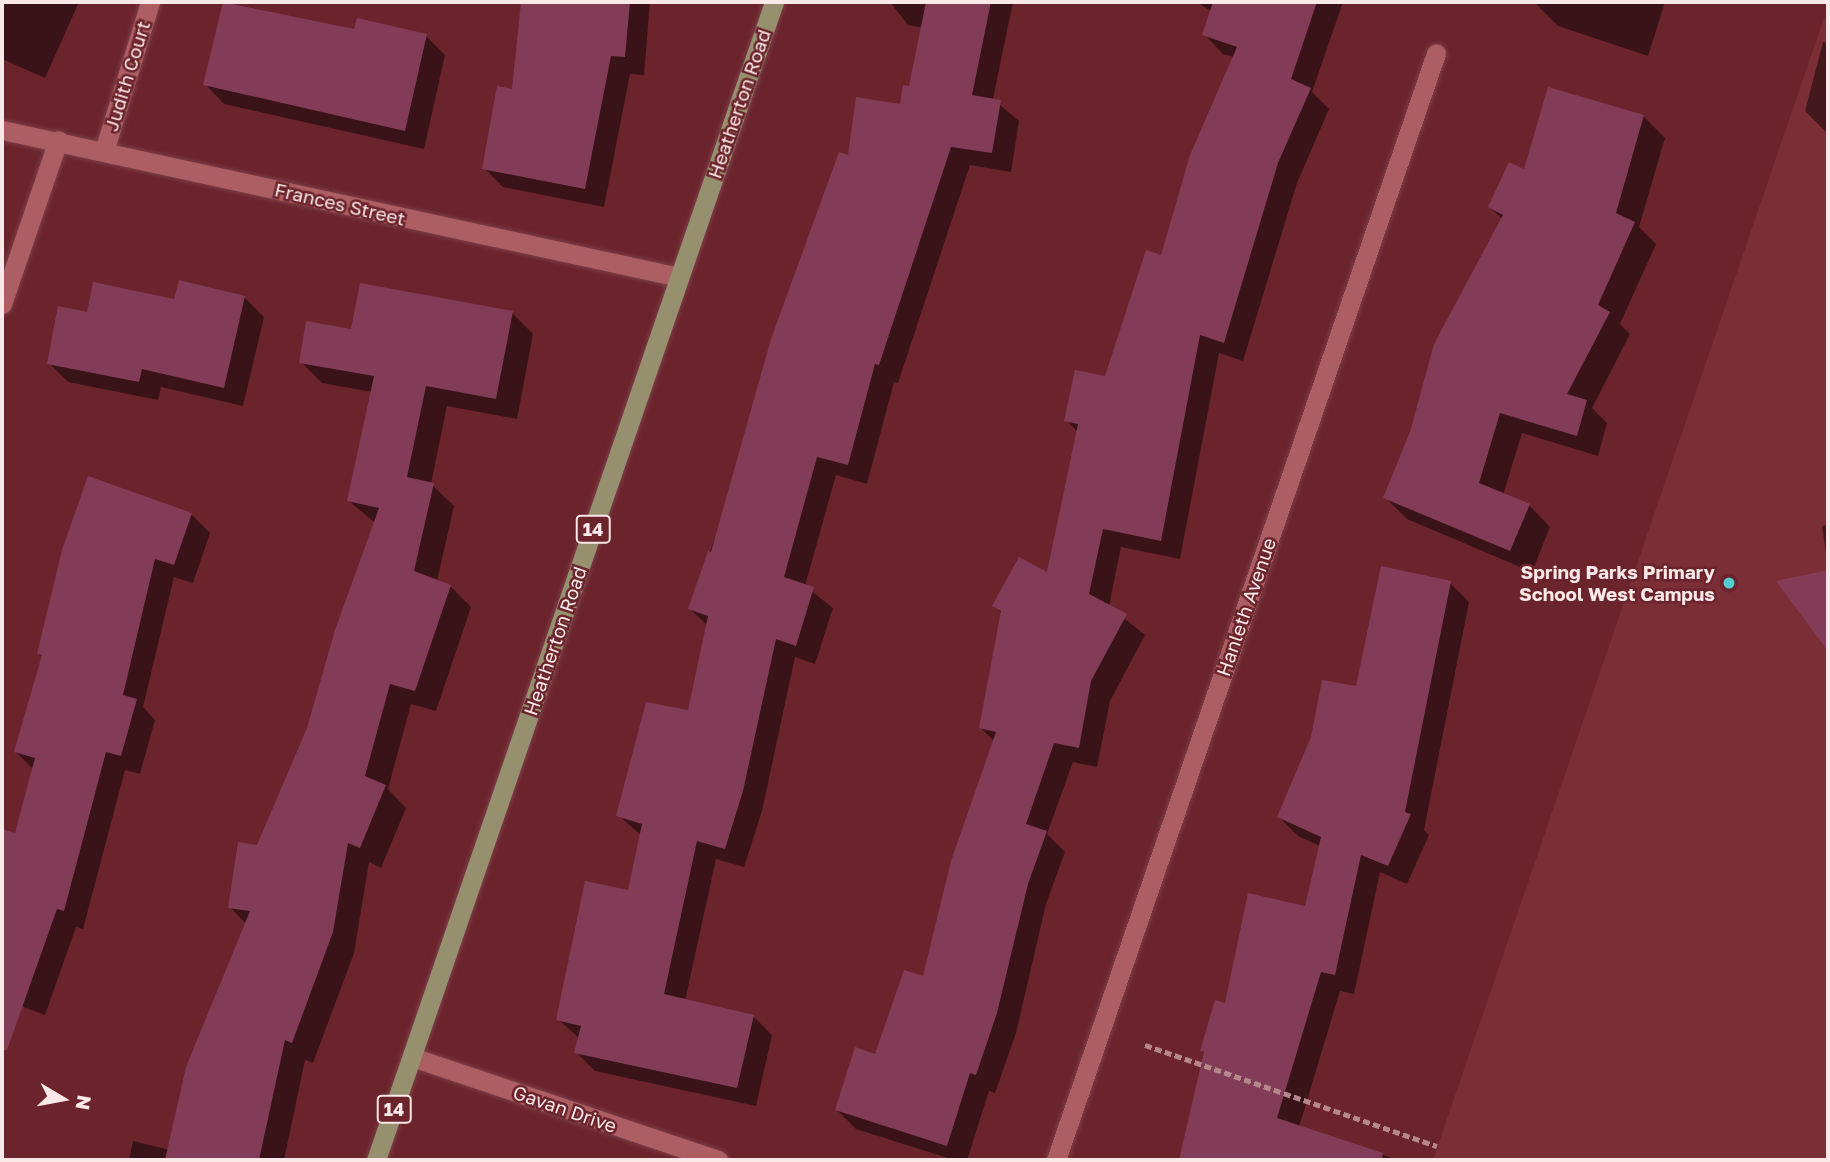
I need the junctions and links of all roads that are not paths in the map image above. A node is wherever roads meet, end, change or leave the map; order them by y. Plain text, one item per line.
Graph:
1 (150, 2) edge
2 (774, 2) edge
3 (1436, 53) dead end
4 (2, 130) edge
5 (58, 140) junction
6 (104, 151) junction
7 (679, 277) junction
8 (2, 304) edge
9 (412, 1057) junction
10 (376, 1160) edge
11 (718, 1160) edge
12 (1056, 1160) edge

1 - 6 street, Judith Court
2 - 7 main road, Heatherton Road / 14
3 - 12 street, Hanleth Avenue
4 - 5 street, Frances Street
5 - 6 street, Frances Street
5 - 8 street
6 - 7 street, Frances Street
7 - 9 main road, Heatherton Road / 14
9 - 10 main road, Heatherton Road / 14
9 - 11 street, Gavan Drive

